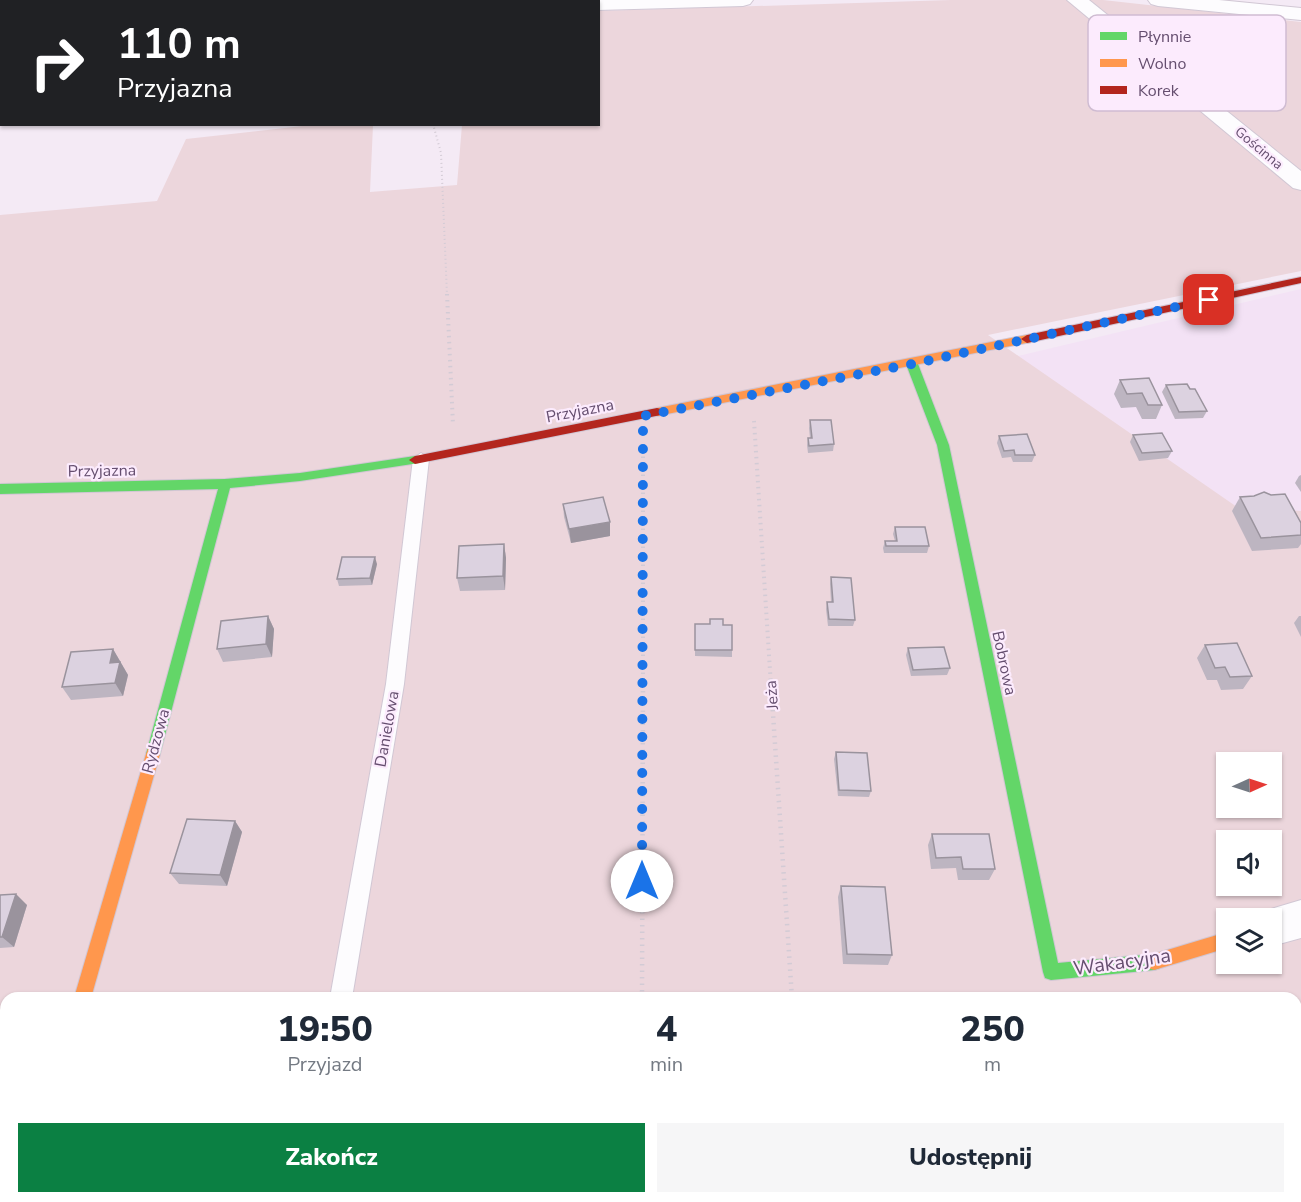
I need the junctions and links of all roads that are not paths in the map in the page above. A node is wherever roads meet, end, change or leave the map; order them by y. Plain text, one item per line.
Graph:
1 (743, 0) edge
2 (1077, 0) edge
3 (1158, 0) edge
4 (600, 4) edge
5 (1233, 4) edge
6 (1301, 14) edge
7 (1096, 15) edge
8 (1216, 111) edge
9 (1301, 183) edge
10 (1301, 280) edge
11 (912, 364) junction
12 (421, 459) junction
13 (225, 484) junction
14 (1, 491) edge
15 (1301, 919) edge
16 (1282, 924) edge
17 (1216, 943) edge
18 (1051, 972) joint
19 (84, 992) edge
20 (342, 992) edge

1 - 4 street
2 - 7 street, Gościnna
3 - 5 street
5 - 6 street
8 - 9 street, Gościnna
10 - 11 street, Przyjazna
11 - 12 street, Przyjazna
11 - 18 street, Bobrowa
12 - 13 street, Przyjazna
12 - 20 lane, Danielowa
13 - 14 street, Przyjazna
13 - 19 street, Rydzowa
15 - 16 street
17 - 18 street, Wakacyjna

